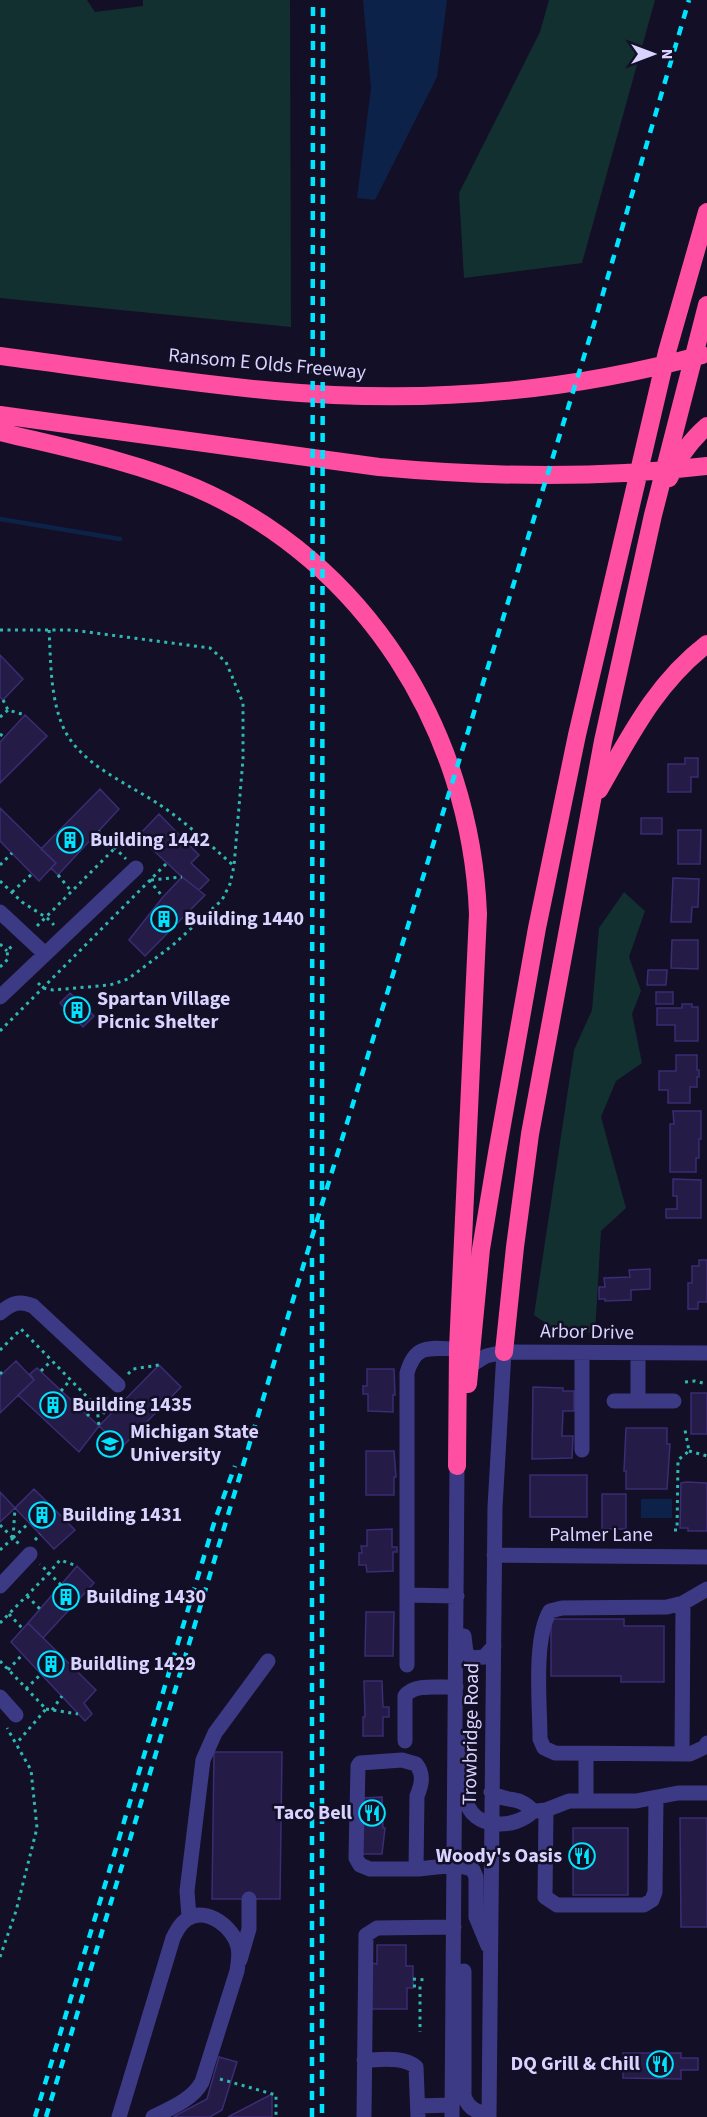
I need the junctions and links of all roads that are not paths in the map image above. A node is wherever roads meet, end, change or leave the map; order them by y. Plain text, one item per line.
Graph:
1 (707, 213) edge
2 (707, 304) edge
3 (707, 354) edge
4 (0, 356) edge
5 (0, 415) edge
6 (707, 426) edge
7 (0, 432) edge
8 (707, 466) edge
9 (653, 515) junction
10 (707, 644) edge
11 (577, 735) junction
12 (603, 741) junction
13 (593, 799) junction
14 (136, 868) road end
15 (0, 912) edge
16 (44, 953) junction
17 (0, 996) edge
18 (0, 1313) edge
19 (458, 1349) junction
20 (504, 1352) junction
21 (582, 1353) junction
22 (638, 1353) junction
23 (707, 1353) edge
24 (470, 1366) junction
25 (118, 1385) road end
26 (614, 1401) dead end
27 (638, 1401) junction
28 (674, 1401) dead end
29 (582, 1450) dead end
30 (457, 1466) junction
31 (30, 1554) dead end
32 (494, 1556) junction
33 (707, 1557) edge
34 (458, 1567) junction
35 (0, 1586) edge
36 (707, 1589) edge
37 (407, 1594) junction
38 (457, 1596) junction
39 (683, 1603) junction
40 (494, 1646) junction
41 (268, 1661) dead end
42 (407, 1665) dead end
43 (456, 1688) junction
44 (0, 1697) edge
45 (16, 1715) dead end
46 (405, 1741) dead end
47 (706, 1746) edge
48 (586, 1754) junction
49 (682, 1754) junction
50 (491, 1792) junction
51 (707, 1793) edge
52 (656, 1798) junction
53 (586, 1801) junction
54 (540, 1811) junction
55 (491, 1822) junction
56 (453, 1867) junction
57 (416, 1869) junction
58 (249, 1899) dead end
59 (454, 1903) junction
60 (189, 1917) junction
61 (454, 1927) junction
62 (492, 1954) junction
63 (237, 1971) junction
64 (464, 1983) junction
65 (491, 1983) junction
66 (364, 2060) junction
67 (418, 2111) edge
68 (452, 2111) edge
69 (489, 2115) edge
70 (119, 2117) edge
71 (153, 2117) edge
72 (364, 2117) edge

1 - 11 highway
2 - 9 highway
3 - 4 highway, Ransom E Olds Freeway
5 - 8 highway
6 - 9 highway
7 - 19 highway
9 - 12 highway
10 - 13 highway
11 - 12 highway
11 - 24 highway
12 - 13 highway
13 - 20 highway
14 - 16 street
15 - 16 street
16 - 17 street
18 - 25 street
19 - 30 highway
19 - 37 street
20 - 21 street, Arbor Drive
20 - 24 street, Arbor Drive
20 - 32 street, Trowbridge Road
21 - 22 street, Arbor Drive
21 - 29 street
22 - 23 street, Arbor Drive
22 - 27 street
24 - 30 highway
26 - 27 street
27 - 28 street
30 - 34 street, Trowbridge Road
31 - 35 street
32 - 33 street, Palmer Lane
32 - 40 street, Trowbridge Road
34 - 38 street, Trowbridge Road
34 - 40 street
36 - 39 street
37 - 38 street
37 - 42 street
38 - 43 street, Trowbridge Road
39 - 48 street
39 - 49 street
40 - 50 street, Trowbridge Road
41 - 60 street
43 - 46 street
43 - 55 street
43 - 56 street, Trowbridge Road
44 - 45 street
47 - 49 street
48 - 49 street
48 - 53 street
50 - 54 street
50 - 55 street, Trowbridge Road
51 - 52 street
52 - 53 street
52 - 54 street
53 - 54 street
54 - 55 street
55 - 62 street, Trowbridge Road
56 - 57 street
56 - 59 street, Trowbridge Road
56 - 62 street
57 - 57 street
58 - 63 street
59 - 61 street, Trowbridge Road
59 - 64 street
60 - 63 street
60 - 70 street
61 - 66 street
61 - 68 street, Trowbridge Road
62 - 65 street, Trowbridge Road
63 - 71 street
64 - 65 street
64 - 69 street
65 - 69 street, Trowbridge Road
66 - 67 street
66 - 72 street
67 - 68 street

